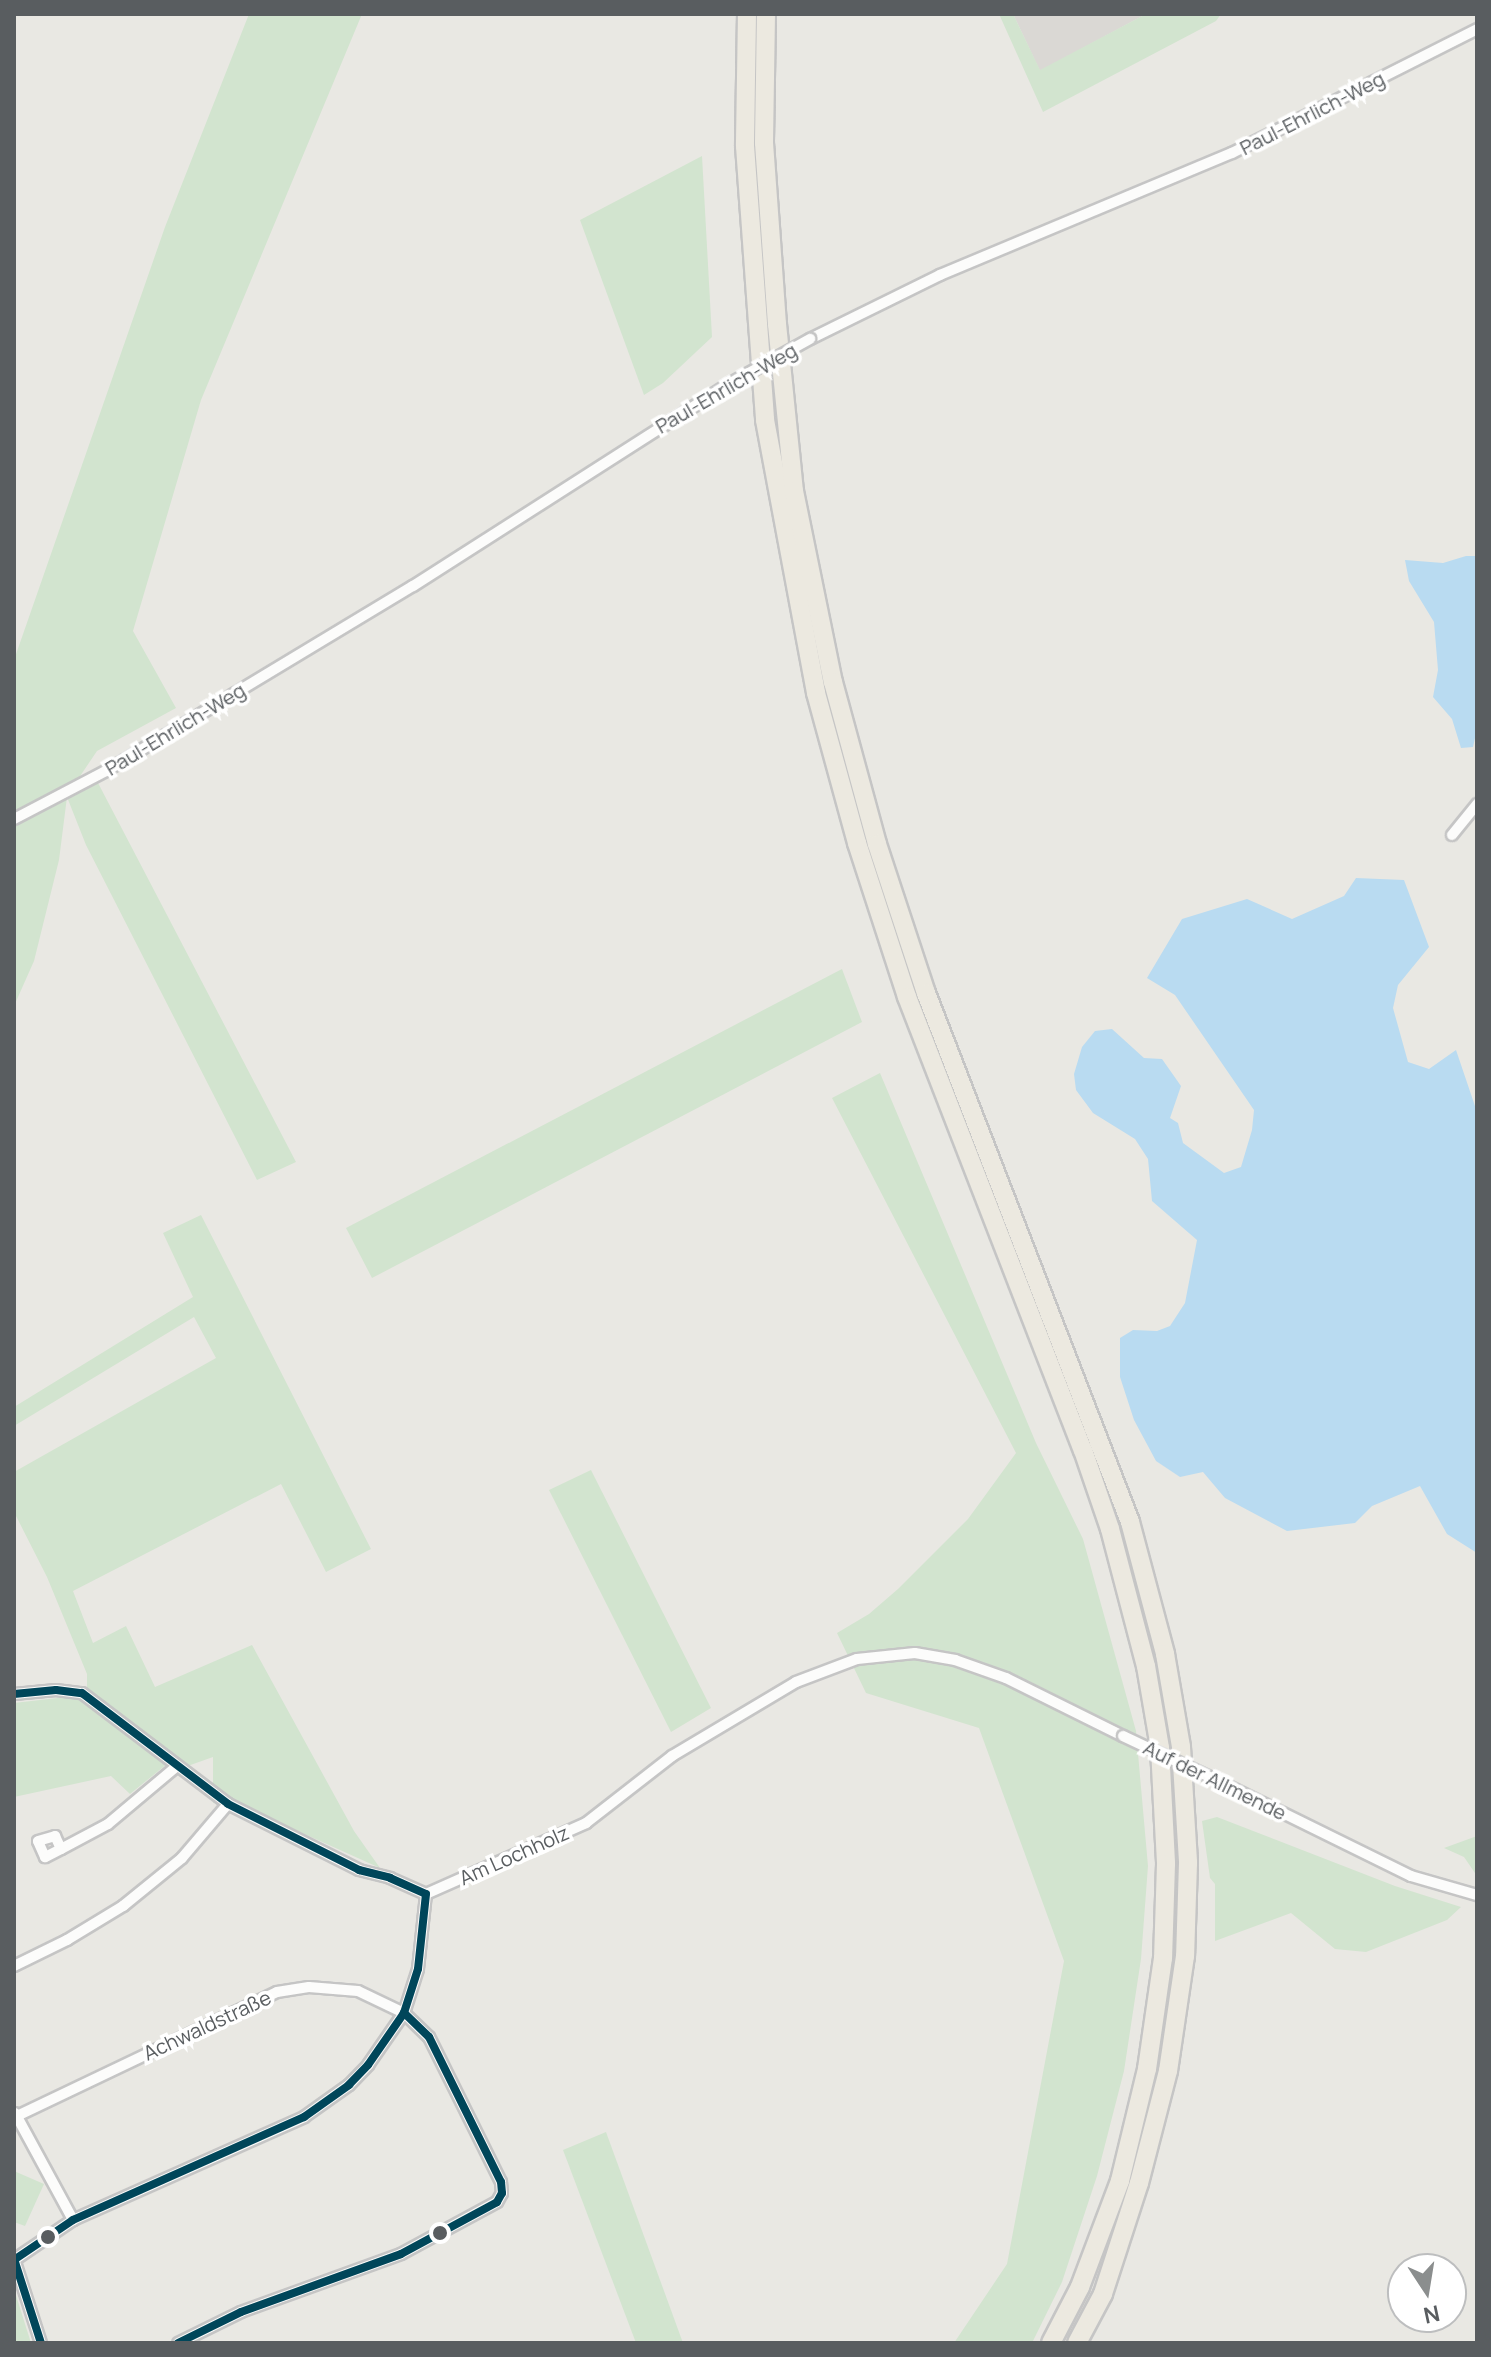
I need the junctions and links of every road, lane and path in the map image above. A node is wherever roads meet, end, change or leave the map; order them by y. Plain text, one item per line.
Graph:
1 (747, 14) edge
2 (766, 14) edge
3 (1477, 29) edge
4 (1477, 804) edge
5 (14, 819) edge
6 (1452, 835) dead end
7 (955, 1660) joint
8 (14, 1694) edge
9 (176, 1767) junction
10 (228, 1804) junction
11 (61, 1849) dead end
12 (426, 1894) junction
13 (1477, 1895) edge
14 (14, 1966) edge
15 (404, 2013) junction
16 (15, 2113) edge
17 (73, 2220) junction
18 (14, 2260) edge
19 (41, 2343) edge
20 (178, 2343) edge
21 (1051, 2343) edge
22 (1077, 2343) edge

1 - 21 highway
2 - 22 highway
3 - 5 street, Paul-Ehrlich-Weg, bridge
4 - 6 street
7 - 12 street, Am Lochholz
7 - 13 street, Auf der Allmende, bridge
8 - 9 street
9 - 10 street
9 - 11 street
10 - 12 street
10 - 14 street
12 - 15 street
15 - 16 street, Achwaldstraße
15 - 17 street
15 - 20 street, Achwaldstraße
16 - 17 street
17 - 18 street
18 - 19 street

